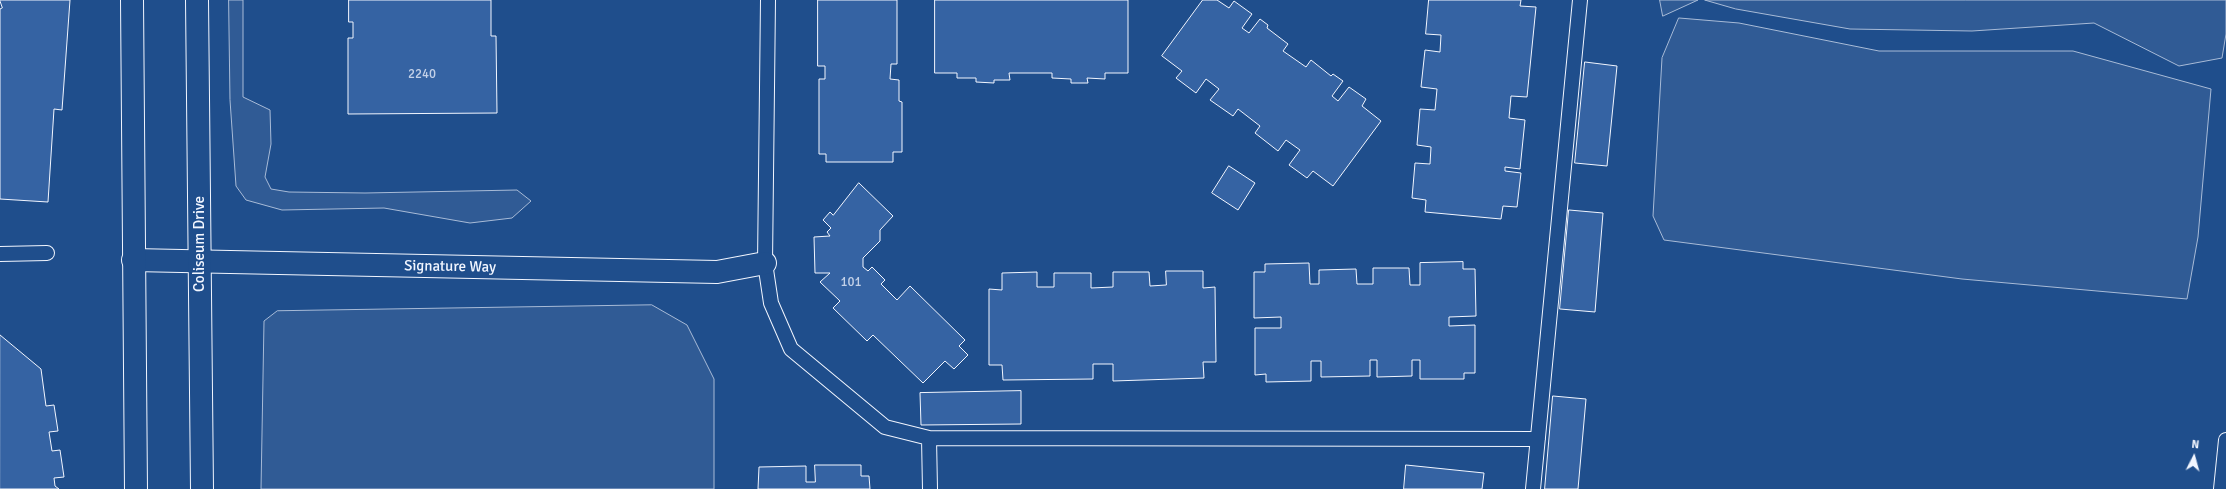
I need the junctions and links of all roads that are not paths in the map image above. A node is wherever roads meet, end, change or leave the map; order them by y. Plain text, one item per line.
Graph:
1 (132, 0) edge
2 (197, 0) edge
3 (768, 0) edge
4 (1580, 0) edge
5 (47, 253) dead end
6 (0, 254) edge
7 (134, 260) junction
8 (200, 262) junction
9 (765, 263) junction
10 (929, 438) junction
11 (1538, 439) junction
12 (2226, 440) edge
13 (136, 489) edge
14 (202, 489) edge
15 (930, 489) edge
16 (1533, 489) edge
17 (2221, 489) edge

1 - 7 street
2 - 8 street, Coliseum Drive
3 - 9 lane
4 - 11 lane
5 - 6 lane
7 - 8 street, Signature Way
7 - 13 street
8 - 9 street, Signature Way
8 - 14 street, Coliseum Drive
9 - 10 lane
10 - 11 lane
10 - 15 lane
11 - 16 lane
12 - 17 lane

